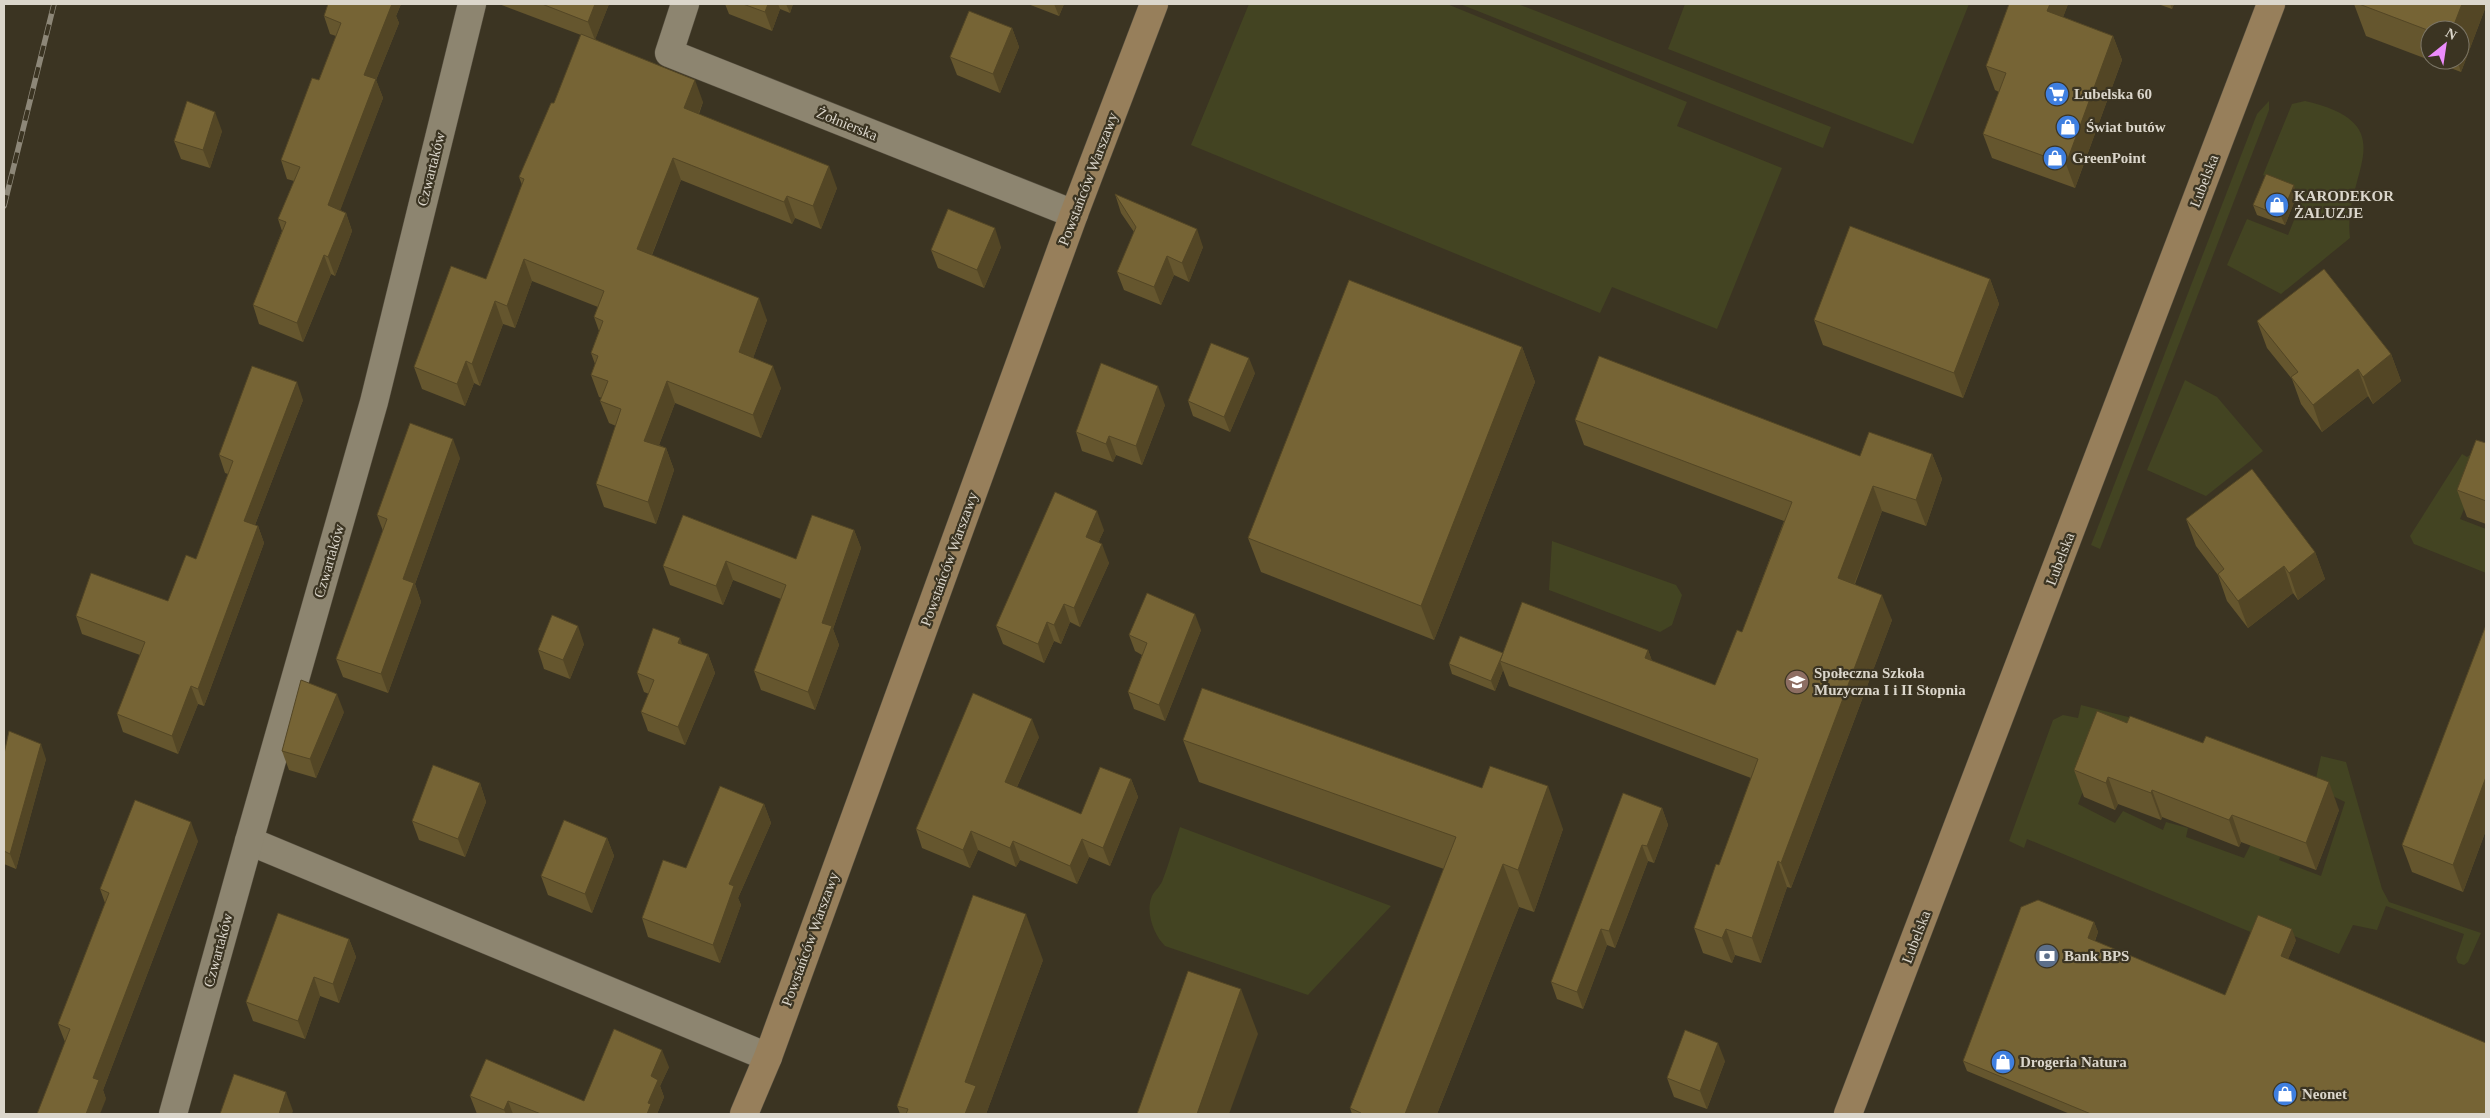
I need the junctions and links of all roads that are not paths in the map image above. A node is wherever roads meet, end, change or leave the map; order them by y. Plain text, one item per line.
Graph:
1 (472, 4) edge
2 (685, 4) edge
3 (1154, 4) edge
4 (2271, 4) edge
5 (1074, 214) junction
6 (248, 841) junction
7 (768, 1057) junction
8 (173, 1114) edge
9 (744, 1114) edge
10 (1848, 1114) edge

1 - 6 street, Czwartaków
2 - 5 street, Żołnierska
3 - 5 street, Powstańców Warszawy
4 - 10 street, Lubelska
5 - 7 street, Powstańców Warszawy
6 - 7 street
6 - 8 street, Czwartaków
7 - 9 street, Powstańców Warszawy

